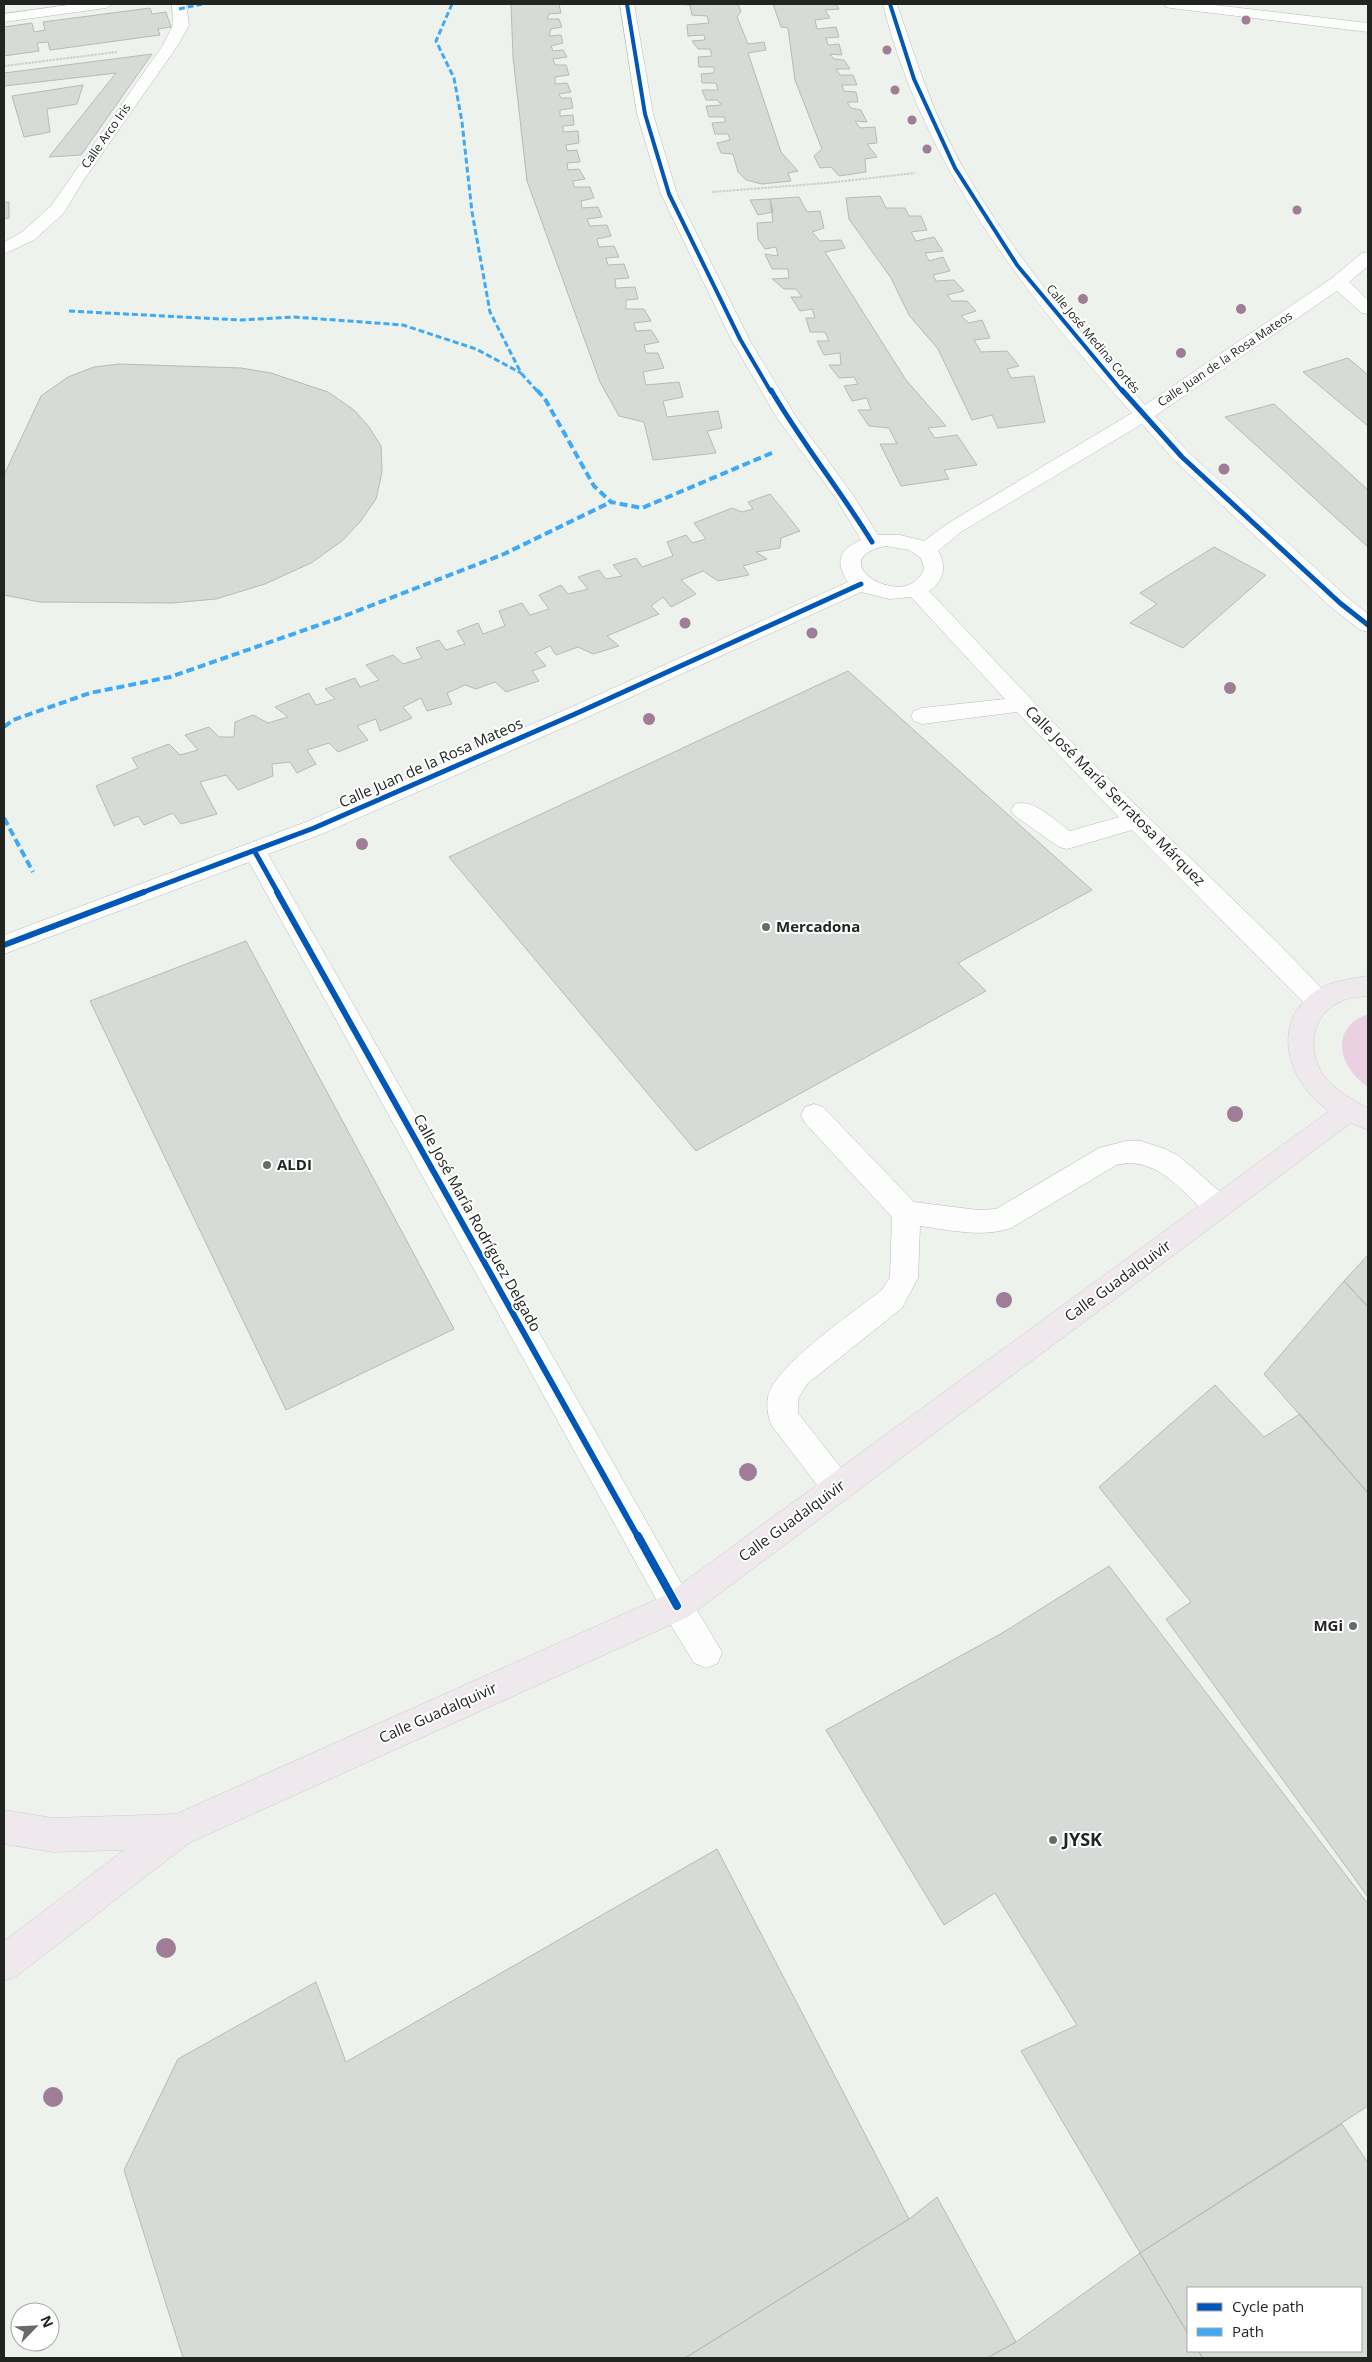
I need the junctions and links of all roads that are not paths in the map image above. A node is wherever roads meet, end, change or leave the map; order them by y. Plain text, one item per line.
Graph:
1 (106, 4) edge
2 (179, 4) edge
3 (628, 4) edge
4 (890, 4) edge
5 (1171, 4) edge
6 (4, 18) edge
7 (1368, 28) edge
8 (4, 249) edge
9 (1368, 257) edge
10 (1338, 282) junction
11 (1368, 309) edge
12 (1143, 415) junction
13 (872, 542) junction
14 (925, 551) junction
15 (861, 584) junction
16 (914, 589) junction
17 (1368, 625) edge
18 (1022, 704) junction
19 (922, 716) dead end
20 (1023, 810) dead end
21 (1137, 820) junction
22 (255, 852) junction
23 (4, 945) edge
24 (1368, 986) edge
25 (1318, 1001) junction
26 (814, 1114) dead end
27 (1358, 1115) edge
28 (1218, 1207) junction
29 (906, 1213) junction
30 (838, 1488) junction
31 (677, 1606) junction
32 (706, 1652) dead end
33 (4, 1827) edge
34 (177, 1831) junction
35 (4, 1963) edge

1 - 6 street
2 - 8 street, Calle Arco Iris
3 - 13 street
4 - 12 street, Calle José Medina Cortés
5 - 7 street
9 - 10 street, Calle Juan de la Rosa Mateos
10 - 11 street
10 - 12 street, Calle Juan de la Rosa Mateos
12 - 14 street, Calle Juan de la Rosa Mateos
12 - 17 street, Calle José Medina Cortés
13 - 14 street
13 - 15 street
14 - 16 street
15 - 16 street
15 - 22 street, Calle Juan de la Rosa Mateos
16 - 18 street, Calle José María Serratosa Márquez
18 - 19 street
18 - 21 street, Calle José María Serratosa Márquez
20 - 21 street
21 - 25 street, Calle José María Serratosa Márquez
22 - 23 street, Calle Juan de la Rosa Mateos
22 - 31 street, Calle José María Rodríguez Delgado
24 - 25 main road
25 - 27 main road
26 - 29 street
27 - 28 main road, Calle Guadalquivir
28 - 29 street
28 - 30 main road, Calle Guadalquivir
29 - 30 street
30 - 31 main road, Calle Guadalquivir
31 - 32 street, Calle José María Rodríguez Delgado
31 - 34 main road, Calle Guadalquivir
33 - 34 main road, Calle Guadalquivir
34 - 35 main road, Calle Guadalquivir

